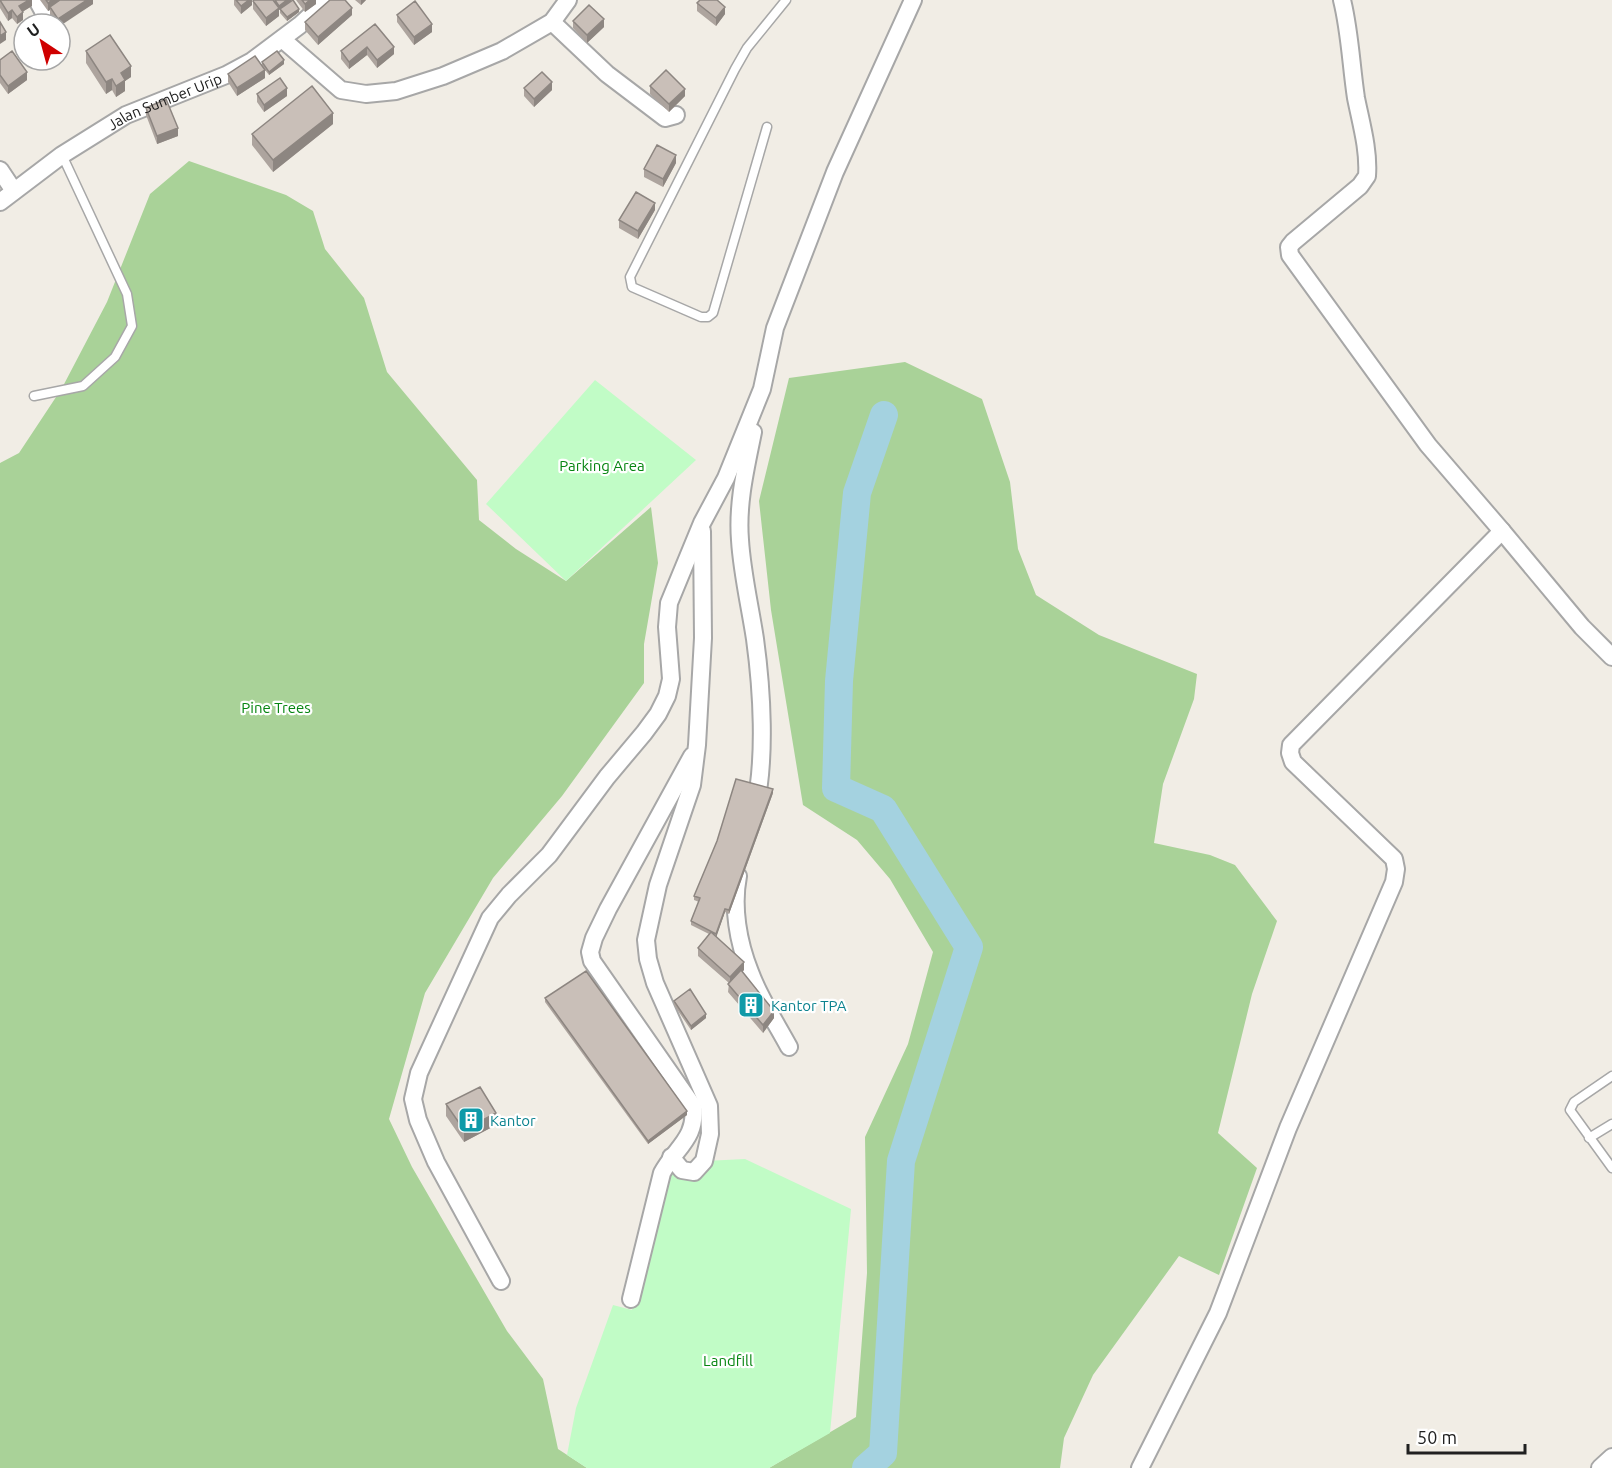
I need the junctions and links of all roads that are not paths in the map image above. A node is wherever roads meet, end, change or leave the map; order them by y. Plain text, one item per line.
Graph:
1 (327, 0) edge
2 (568, 0) edge
3 (786, 0) edge
4 (913, 0) edge
5 (1342, 0) edge
6 (552, 22) junction
7 (282, 39) junction
8 (675, 115) dead end
9 (766, 127) dead end
10 (62, 155) junction
11 (0, 170) edge
12 (15, 191) junction
13 (0, 202) edge
14 (762, 389) junction
15 (34, 396) dead end
16 (702, 524) junction
17 (1502, 531) junction
18 (1612, 657) edge
19 (697, 745) junction
20 (751, 822) edge
21 (741, 859) edge
22 (789, 1047) dead end
23 (1612, 1076) edge
24 (1612, 1124) edge
25 (1590, 1138) junction
26 (671, 1157) junction
27 (1612, 1168) edge
28 (501, 1281) dead end
29 (631, 1299) dead end
30 (1612, 1457) edge
31 (1140, 1468) edge
32 (1600, 1468) edge

1 - 7 street, Jalan Sumber Urip
2 - 6 street
3 - 9 lane
4 - 14 street
5 - 17 street
6 - 7 street
6 - 8 street
7 - 10 street, Jalan Sumber Urip
10 - 12 street, Jalan Sumber Urip
10 - 15 lane
11 - 12 street
12 - 13 street, Jalan Sumber Urip
14 - 16 street
14 - 20 street
16 - 19 street
16 - 28 street
17 - 18 street
17 - 31 street
19 - 26 street
19 - 26 street
21 - 22 street
23 - 25 lane
24 - 25 lane
25 - 27 lane
26 - 29 street
30 - 32 street

